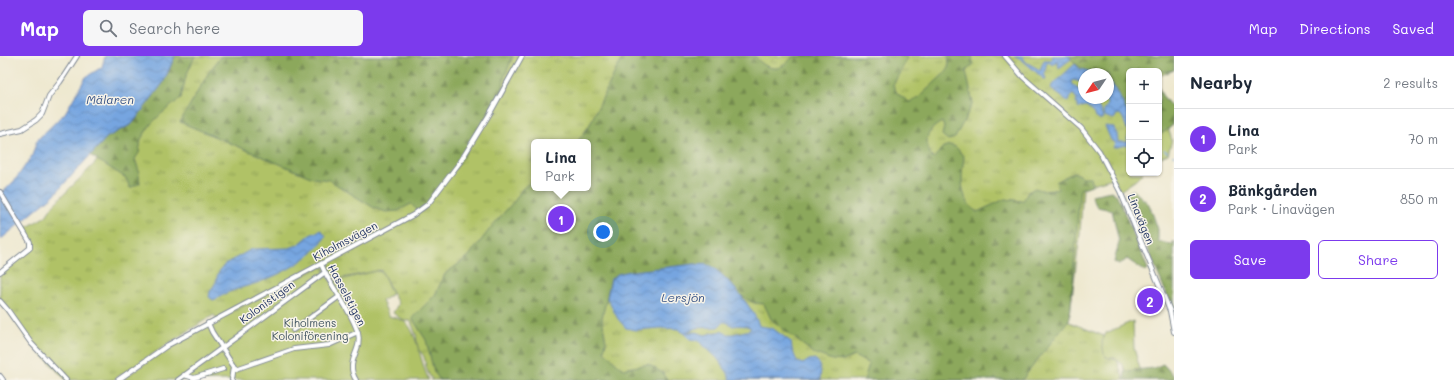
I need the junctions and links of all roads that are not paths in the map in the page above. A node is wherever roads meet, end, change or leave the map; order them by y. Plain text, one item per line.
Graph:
1 (76, 56) edge
2 (522, 56) edge
3 (1005, 56) edge
4 (0, 134) edge
5 (0, 192) edge
6 (321, 264) junction
7 (0, 272) edge
8 (324, 273) junction
9 (340, 296) junction
10 (0, 301) edge
11 (208, 323) junction
12 (293, 330) dead end
13 (358, 332) junction
14 (1174, 332) edge
15 (222, 347) junction
16 (234, 366) junction
17 (223, 369) dead end
18 (192, 370) junction
19 (184, 375) junction
20 (0, 376) edge
21 (189, 379) edge
22 (2, 380) edge
23 (66, 380) edge
24 (118, 380) edge
25 (178, 380) edge
26 (232, 380) edge
27 (356, 380) edge

1 - 4 street
2 - 6 street, Kiholmsvägen
3 - 14 street, Linavägen
5 - 7 street
6 - 8 street, Hasselstigen
6 - 11 street, Kiholmsvägen
8 - 9 street, Hasselstigen
8 - 15 street, Kolonistigen
9 - 12 street
9 - 13 street, Hasselstigen
10 - 23 street
11 - 15 street
11 - 24 street, Kiholmsvägen
13 - 16 street
13 - 27 street, Hasselstigen
15 - 16 street
15 - 18 street, Kolonistigen
16 - 26 street
17 - 21 street
18 - 19 street, Kolonistigen
18 - 21 street
19 - 21 street
19 - 25 street, Kolonistigen
20 - 22 street

